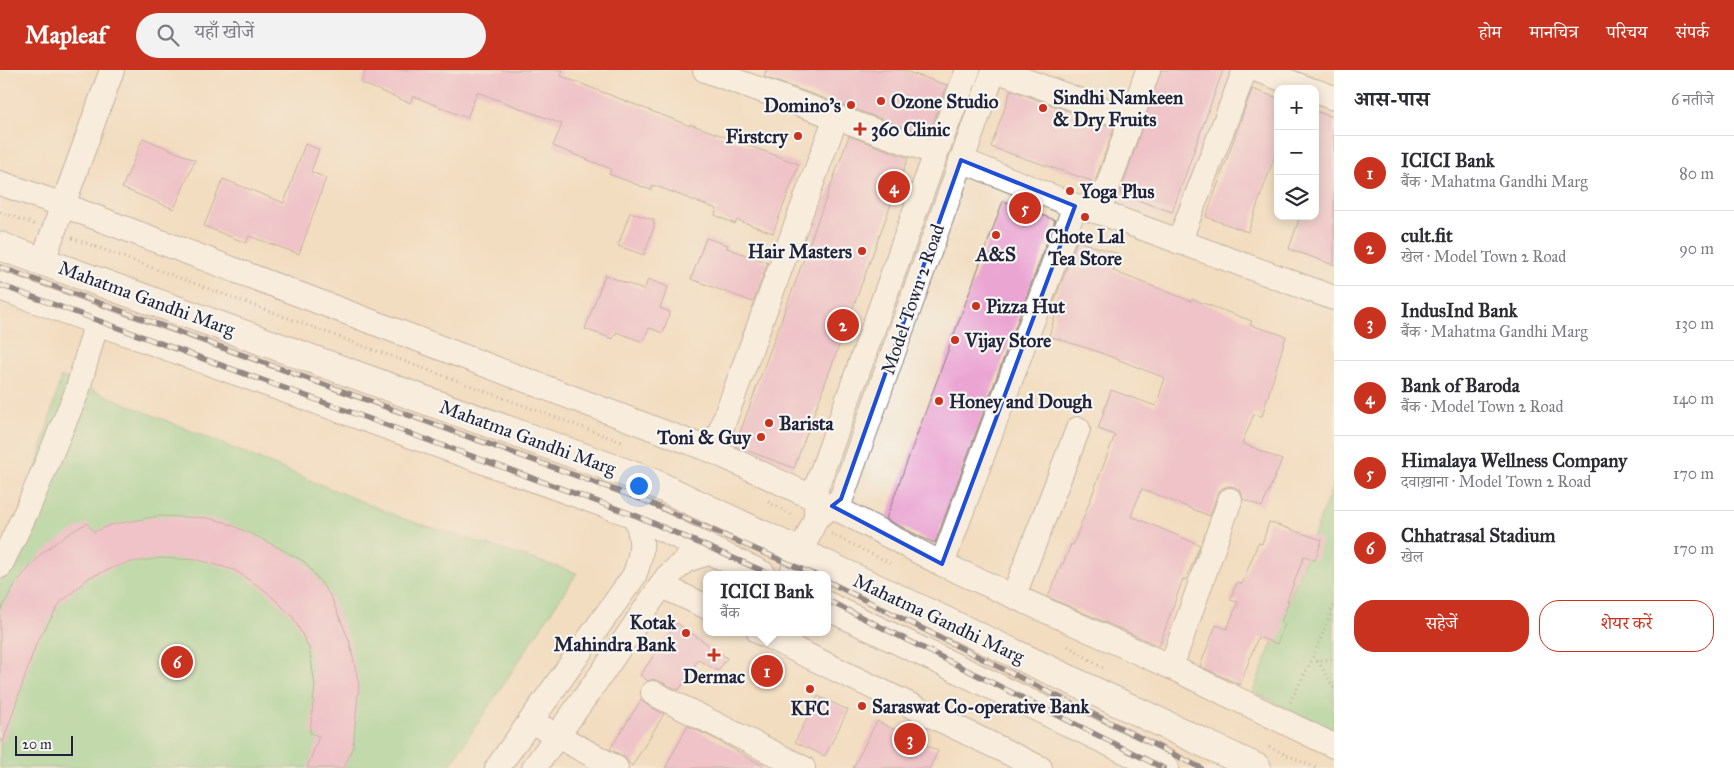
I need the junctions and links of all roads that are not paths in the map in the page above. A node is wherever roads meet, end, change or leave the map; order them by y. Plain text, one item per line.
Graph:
1 (112, 70) edge
2 (967, 70) edge
3 (995, 70) edge
4 (1148, 70) edge
5 (1245, 70) edge
6 (1258, 70) edge
7 (714, 71) edge
8 (1297, 85) edge
9 (1319, 92) edge
10 (1334, 98) edge
11 (836, 117) junction
12 (1130, 119) junction
13 (936, 153) junction
14 (961, 160) junction
15 (0, 183) edge
16 (63, 205) junction
17 (1076, 206) junction
18 (1098, 212) junction
19 (1179, 242) junction
20 (0, 246) edge
21 (43, 260) junction
22 (0, 286) edge
23 (1334, 298) edge
24 (97, 321) junction
25 (1078, 429) dead end
26 (713, 451) junction
27 (1230, 500) dead end
28 (819, 512) junction
29 (635, 514) junction
30 (711, 552) junction
31 (795, 564) edge
32 (942, 564) junction
33 (0, 566) edge
34 (753, 571) edge
35 (812, 571) edge
36 (831, 579) edge
37 (662, 586) junction
38 (1014, 596) junction
39 (703, 605) edge
40 (831, 608) edge
41 (767, 636) edge
42 (1171, 666) junction
43 (653, 693) dead end
44 (530, 721) junction
45 (556, 736) junction
46 (1334, 746) edge
47 (1260, 756) edge
48 (497, 768) edge
49 (534, 768) edge
50 (616, 768) edge
51 (803, 768) edge
52 (1040, 768) edge
53 (1164, 768) edge

1 - 16 street
2 - 13 street, Model Town 2 Road
3 - 12 street
3 - 14 street, Model Town 2 Road
4 - 12 street
5 - 19 street
6 - 8 street
7 - 11 street
9 - 10 street
11 - 13 street
11 - 26 street
12 - 18 street
13 - 28 street, Model Town 2 Road
14 - 17 street
14 - 28 street, Model Town 2 Road
15 - 16 street
16 - 21 street
16 - 26 street
17 - 18 street
17 - 32 street
18 - 19 street
19 - 23 street
20 - 21 main road, Mahatma Gandhi Marg
21 - 31 main road, Mahatma Gandhi Marg
22 - 24 main road, Mahatma Gandhi Marg
24 - 29 main road, Mahatma Gandhi Marg
24 - 33 street
25 - 38 street
26 - 28 street
27 - 42 street
28 - 31 street
28 - 32 street
29 - 30 main road, Mahatma Gandhi Marg
29 - 44 street
30 - 34 main road, Mahatma Gandhi Marg
30 - 37 street
31 - 35 main road, Mahatma Gandhi Marg
32 - 38 street
36 - 47 main road, Mahatma Gandhi Marg
37 - 39 street
37 - 45 street
38 - 42 street
40 - 53 main road, Mahatma Gandhi Marg
41 - 52 street
42 - 46 street
43 - 51 street
44 - 45 street
44 - 48 street
45 - 49 street
45 - 50 street

